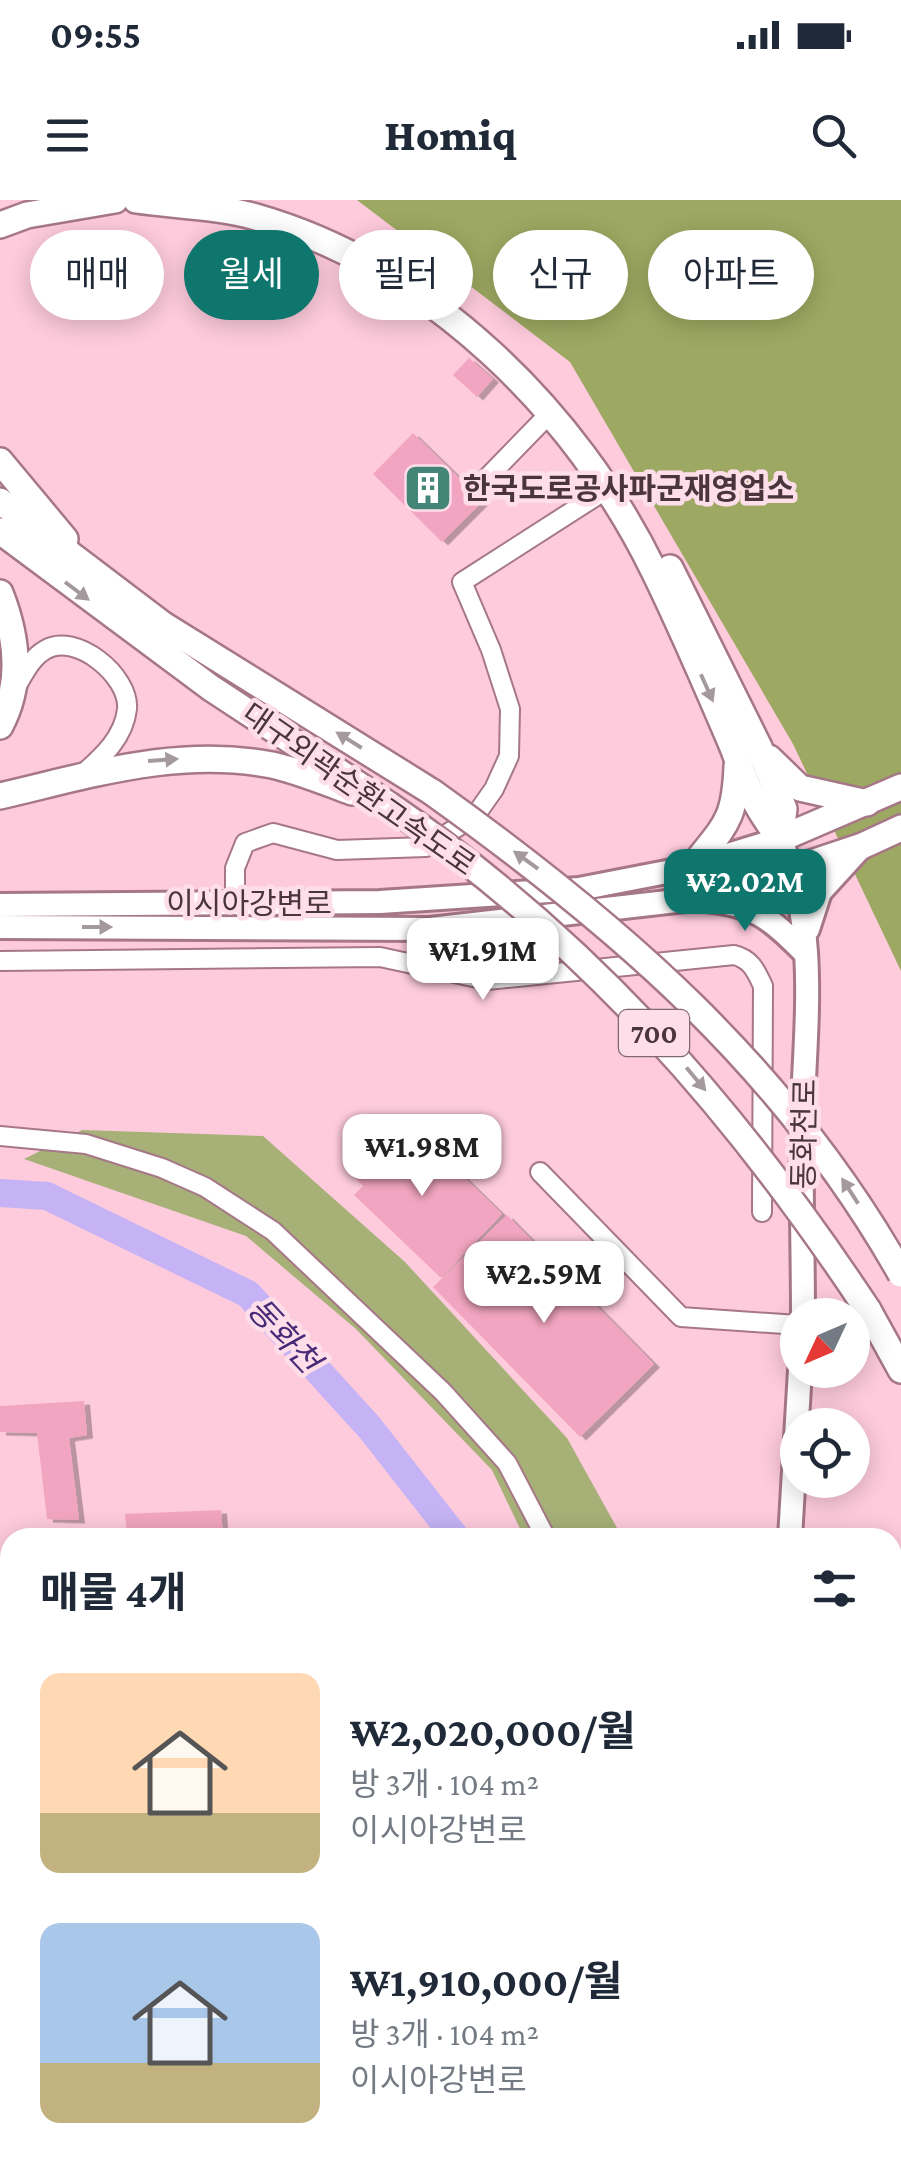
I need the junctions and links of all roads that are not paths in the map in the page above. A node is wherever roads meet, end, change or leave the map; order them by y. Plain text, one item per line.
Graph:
1 (63, 200) edge
2 (116, 200) edge
3 (136, 200) edge
4 (248, 200) edge
5 (0, 210) edge
6 (0, 225) edge
7 (550, 413) junction
8 (0, 460) edge
9 (484, 482) dead end
10 (607, 489) junction
11 (0, 501) edge
12 (0, 531) edge
13 (94, 574) junction
14 (0, 593) edge
15 (14, 691) junction
16 (0, 726) edge
17 (748, 752) junction
18 (84, 773) junction
19 (901, 787) edge
20 (0, 796) edge
21 (866, 803) junction
22 (389, 805) junction
23 (901, 828) edge
24 (780, 839) junction
25 (862, 846) junction
26 (693, 866) junction
27 (793, 868) junction
28 (694, 899) junction
29 (235, 903) junction
30 (0, 905) edge
31 (0, 927) edge
32 (804, 952) junction
33 (0, 961) edge
34 (0, 1136) edge
35 (540, 1172) dead end
36 (762, 1212) dead end
37 (901, 1274) edge
38 (803, 1298) edge
39 (780, 1324) edge
40 (901, 1370) edge
41 (799, 1388) edge
42 (541, 1528) edge
43 (791, 1528) edge

1 - 5 highway
2 - 6 highway
3 - 7 highway
4 - 17 highway
7 - 9 street
7 - 10 highway
8 - 13 highway
10 -> 17 highway
10 - 29 street
11 - 13 highway, 대구외곽순환고속도로 / 700
12 -> 22 highway, 대구외곽순환고속도로 / 700
37 -> 13 highway, 대구외곽순환고속도로 / 700, bridge
14 - 15 highway
15 - 16 highway
15 - 18 street
17 - 21 highway
17 - 24 highway
17 - 26 highway
18 - 20 highway
18 -> 22 highway
19 - 21 highway, 이시아강변로
21 - 24 highway, 이시아강변로
22 -> 40 highway, 대구외곽순환고속도로 / 700, bridge
23 - 25 highway, 이시아강변로
24 - 26 main road, 이시아강변로
24 - 27 main road, 동화천로
25 - 27 highway, 이시아강변로
25 - 32 main road
26 - 29 main road, 이시아강변로
27 - 28 main road, 이시아강변로
27 - 32 main road, 동화천로
31 -> 28 main road, 이시아강변로
28 - 32 main road
29 - 30 main road, 이시아강변로
32 - 38 main road, 동화천로
33 - 36 street
34 - 42 street
35 - 39 street
41 - 43 main road

